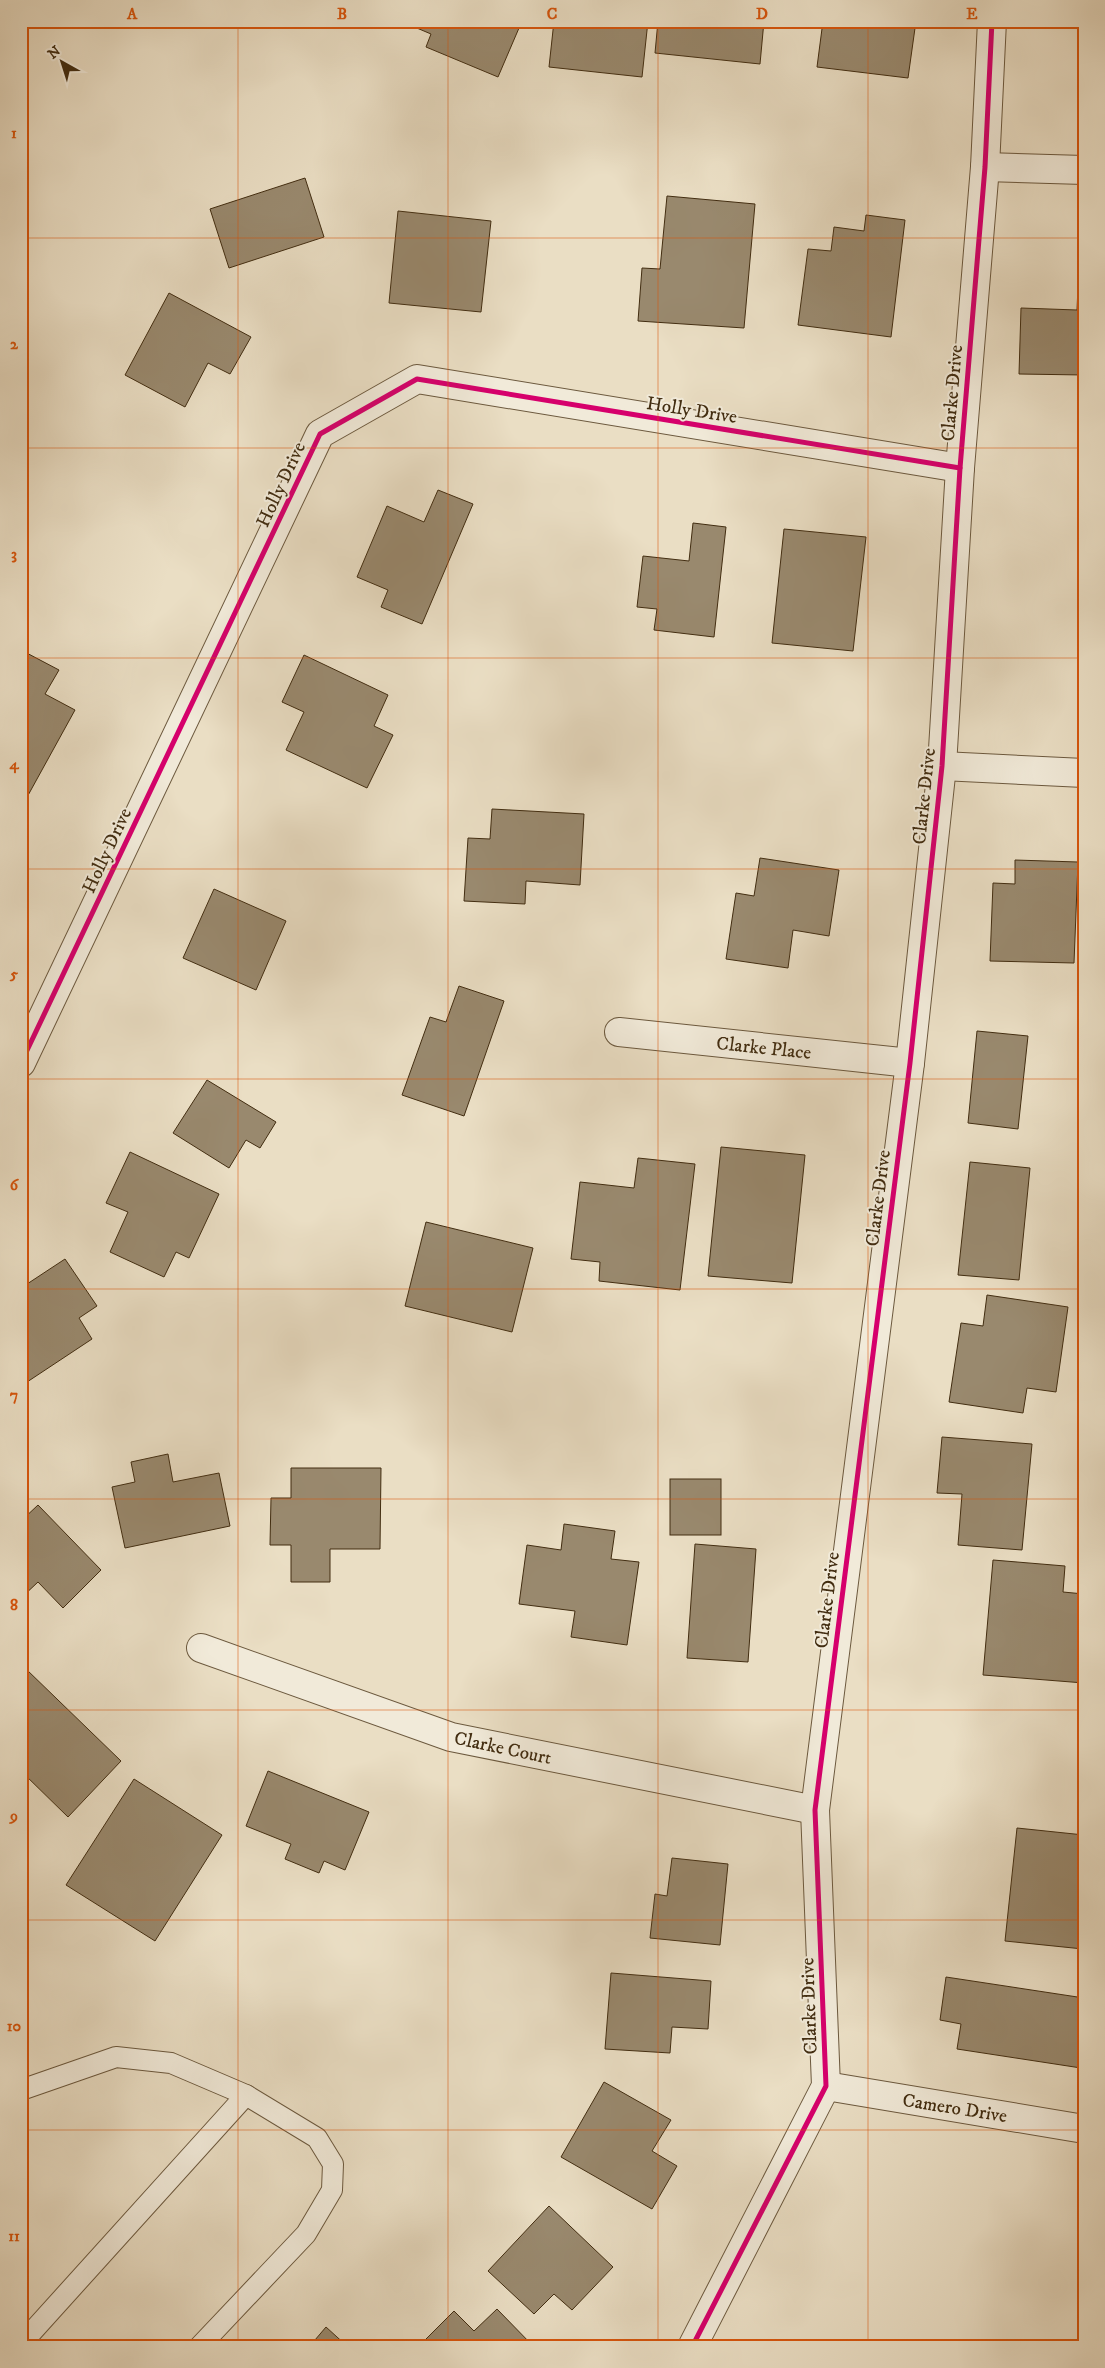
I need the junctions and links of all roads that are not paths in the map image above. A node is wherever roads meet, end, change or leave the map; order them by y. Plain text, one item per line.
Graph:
1 (992, 21) edge
2 (985, 167) junction
3 (1084, 170) edge
4 (960, 468) junction
5 (942, 766) junction
6 (1084, 773) edge
7 (619, 1032) dead end
8 (21, 1062) edge
9 (910, 1063) junction
10 (201, 1648) dead end
11 (816, 1810) junction
12 (826, 2086) junction
13 (21, 2090) edge
14 (246, 2095) junction
15 (1084, 2129) edge
16 (21, 2344) edge
17 (199, 2347) edge
18 (692, 2347) edge

1 - 2 street, Clarke Drive
2 - 3 street
2 - 4 street, Clarke Drive
4 - 5 street, Clarke Drive
4 - 8 street, Holly Drive
5 - 6 street
5 - 9 street, Clarke Drive
7 - 9 street, Clarke Place
9 - 11 street, Clarke Drive
10 - 11 street, Clarke Court
11 - 12 street, Clarke Drive
12 - 15 street, Camero Drive
12 - 18 street, Clarke Drive
13 - 14 lane
14 - 16 lane
14 - 17 lane

